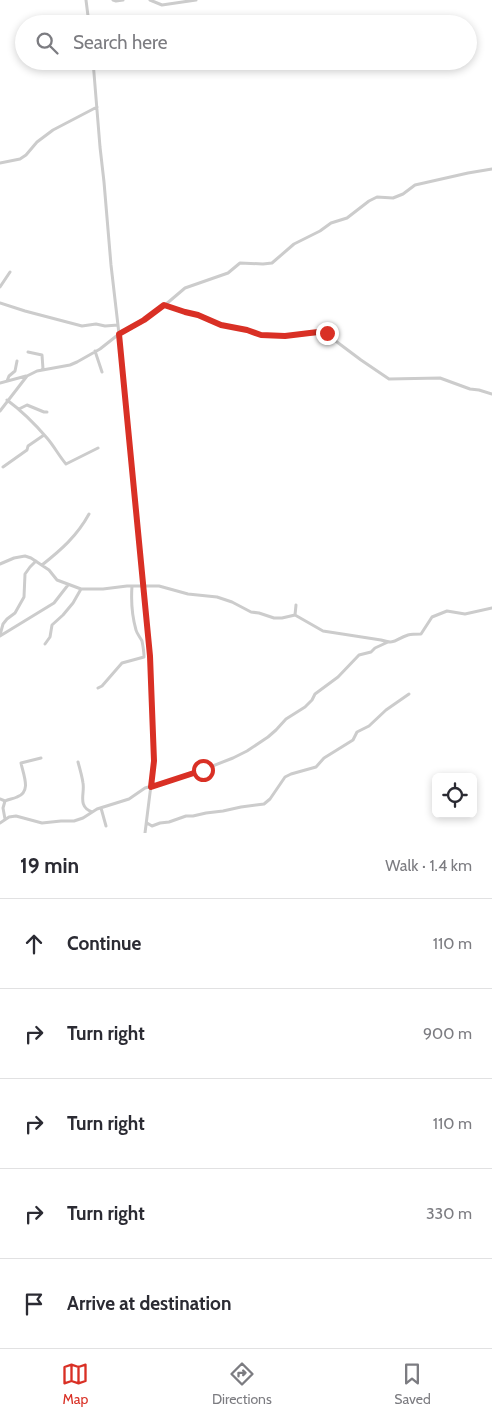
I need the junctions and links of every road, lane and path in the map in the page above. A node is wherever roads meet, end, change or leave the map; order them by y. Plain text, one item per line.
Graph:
1 (86, 0) edge
2 (113, 0) edge
3 (123, 0) edge
4 (150, 0) edge
5 (196, 0) edge
6 (88, 15) edge
7 (94, 70) edge
8 (97, 107) junction
9 (0, 163) edge
10 (492, 169) edge
11 (10, 272) dead end
12 (0, 287) edge
13 (0, 302) edge
14 (164, 305) junction
15 (118, 325) junction
16 (119, 334) junction
17 (96, 351) junction
18 (28, 352) dead end
19 (18, 361) dead end
20 (43, 370) junction
21 (102, 372) dead end
22 (27, 376) junction
23 (6, 381) junction
24 (0, 383) edge
25 (492, 394) edge
26 (7, 400) junction
27 (20, 409) junction
28 (0, 411) edge
29 (47, 412) dead end
30 (44, 435) junction
31 (98, 448) dead end
32 (3, 467) dead end
33 (89, 514) dead end
34 (36, 561) junction
35 (0, 564) edge
36 (42, 565) junction
37 (68, 585) junction
38 (132, 586) junction
39 (143, 586) junction
40 (81, 589) junction
41 (296, 606) dead end
42 (492, 608) edge
43 (295, 615) junction
44 (0, 635) edge
45 (388, 642) junction
46 (46, 644) dead end
47 (98, 688) dead end
48 (409, 694) dead end
49 (41, 758) dead end
50 (78, 762) dead end
51 (151, 787) junction
52 (0, 799) edge
53 (5, 801) junction
54 (101, 808) junction
55 (92, 812) junction
56 (4, 819) junction
57 (0, 823) edge
58 (147, 823) junction
59 (106, 826) dead end
60 (145, 833) edge

1 - 6 street
2 - 3 street
4 - 5 street
7 - 8 street
8 - 9 street
8 - 15 street
10 - 14 street
11 - 12 street
13 - 15 street
14 - 16 street
14 - 25 street
15 - 16 street
16 - 17 street
16 - 39 street
17 - 20 street
17 - 21 street
18 - 20 street
19 - 23 street
20 - 22 street
22 - 23 street
22 - 26 street
23 - 24 street
26 - 27 street
26 - 28 street
27 - 29 street
27 - 30 street
30 - 31 street
30 - 32 street
33 - 36 street
34 - 35 street
34 - 36 street
34 - 44 street
36 - 37 street
37 - 40 street
37 - 44 street
38 - 39 street
38 - 40 street
38 - 47 street
39 - 43 street
39 - 51 street
40 - 46 street
41 - 43 street
42 - 45 street
43 - 45 street
45 - 51 street
48 - 58 street
49 - 53 street
50 - 55 street
51 - 54 street
51 - 58 street
52 - 53 street
53 - 56 street
54 - 55 street
54 - 59 street
55 - 56 street
56 - 57 street
58 - 60 street

